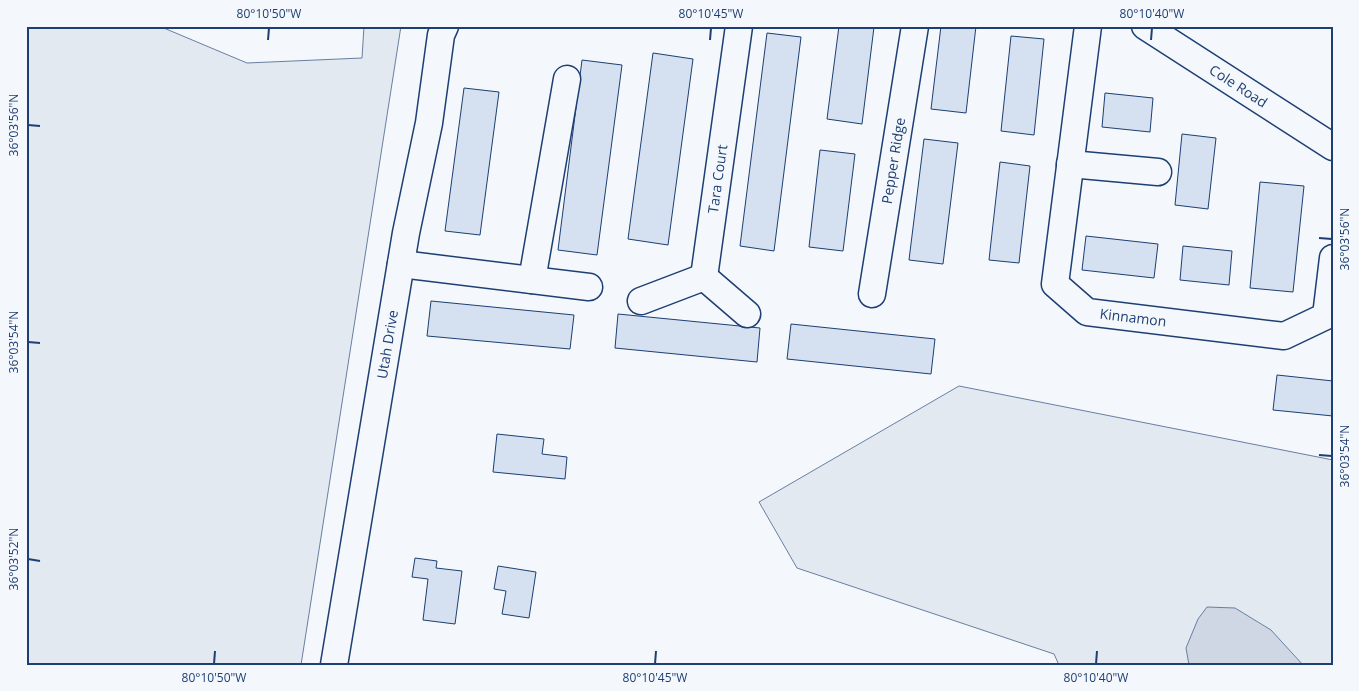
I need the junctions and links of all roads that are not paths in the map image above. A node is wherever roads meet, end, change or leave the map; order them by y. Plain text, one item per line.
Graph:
1 (445, 26) edge
2 (739, 26) edge
3 (915, 26) edge
4 (1088, 26) edge
5 (1149, 27) edge
6 (566, 79) dead end
7 (1333, 147) edge
8 (1070, 164) junction
9 (1158, 172) dead end
10 (1333, 258) edge
11 (401, 264) junction
12 (704, 276) junction
13 (532, 280) junction
14 (589, 287) dead end
15 (872, 294) dead end
16 (641, 301) dead end
17 (747, 314) dead end
18 (1329, 317) edge
19 (334, 665) edge

1 - 11 street, Utah Drive
2 - 12 street, Tara Court
3 - 15 street, Pepper Ridge
4 - 8 street, Kinnamon
5 - 7 street, Cole Road
6 - 13 street
8 - 9 street
8 - 18 street, Kinnamon
10 - 18 street, Kinnamon
11 - 13 street
11 - 19 street, Utah Drive
12 - 16 street
12 - 17 street
13 - 14 street

